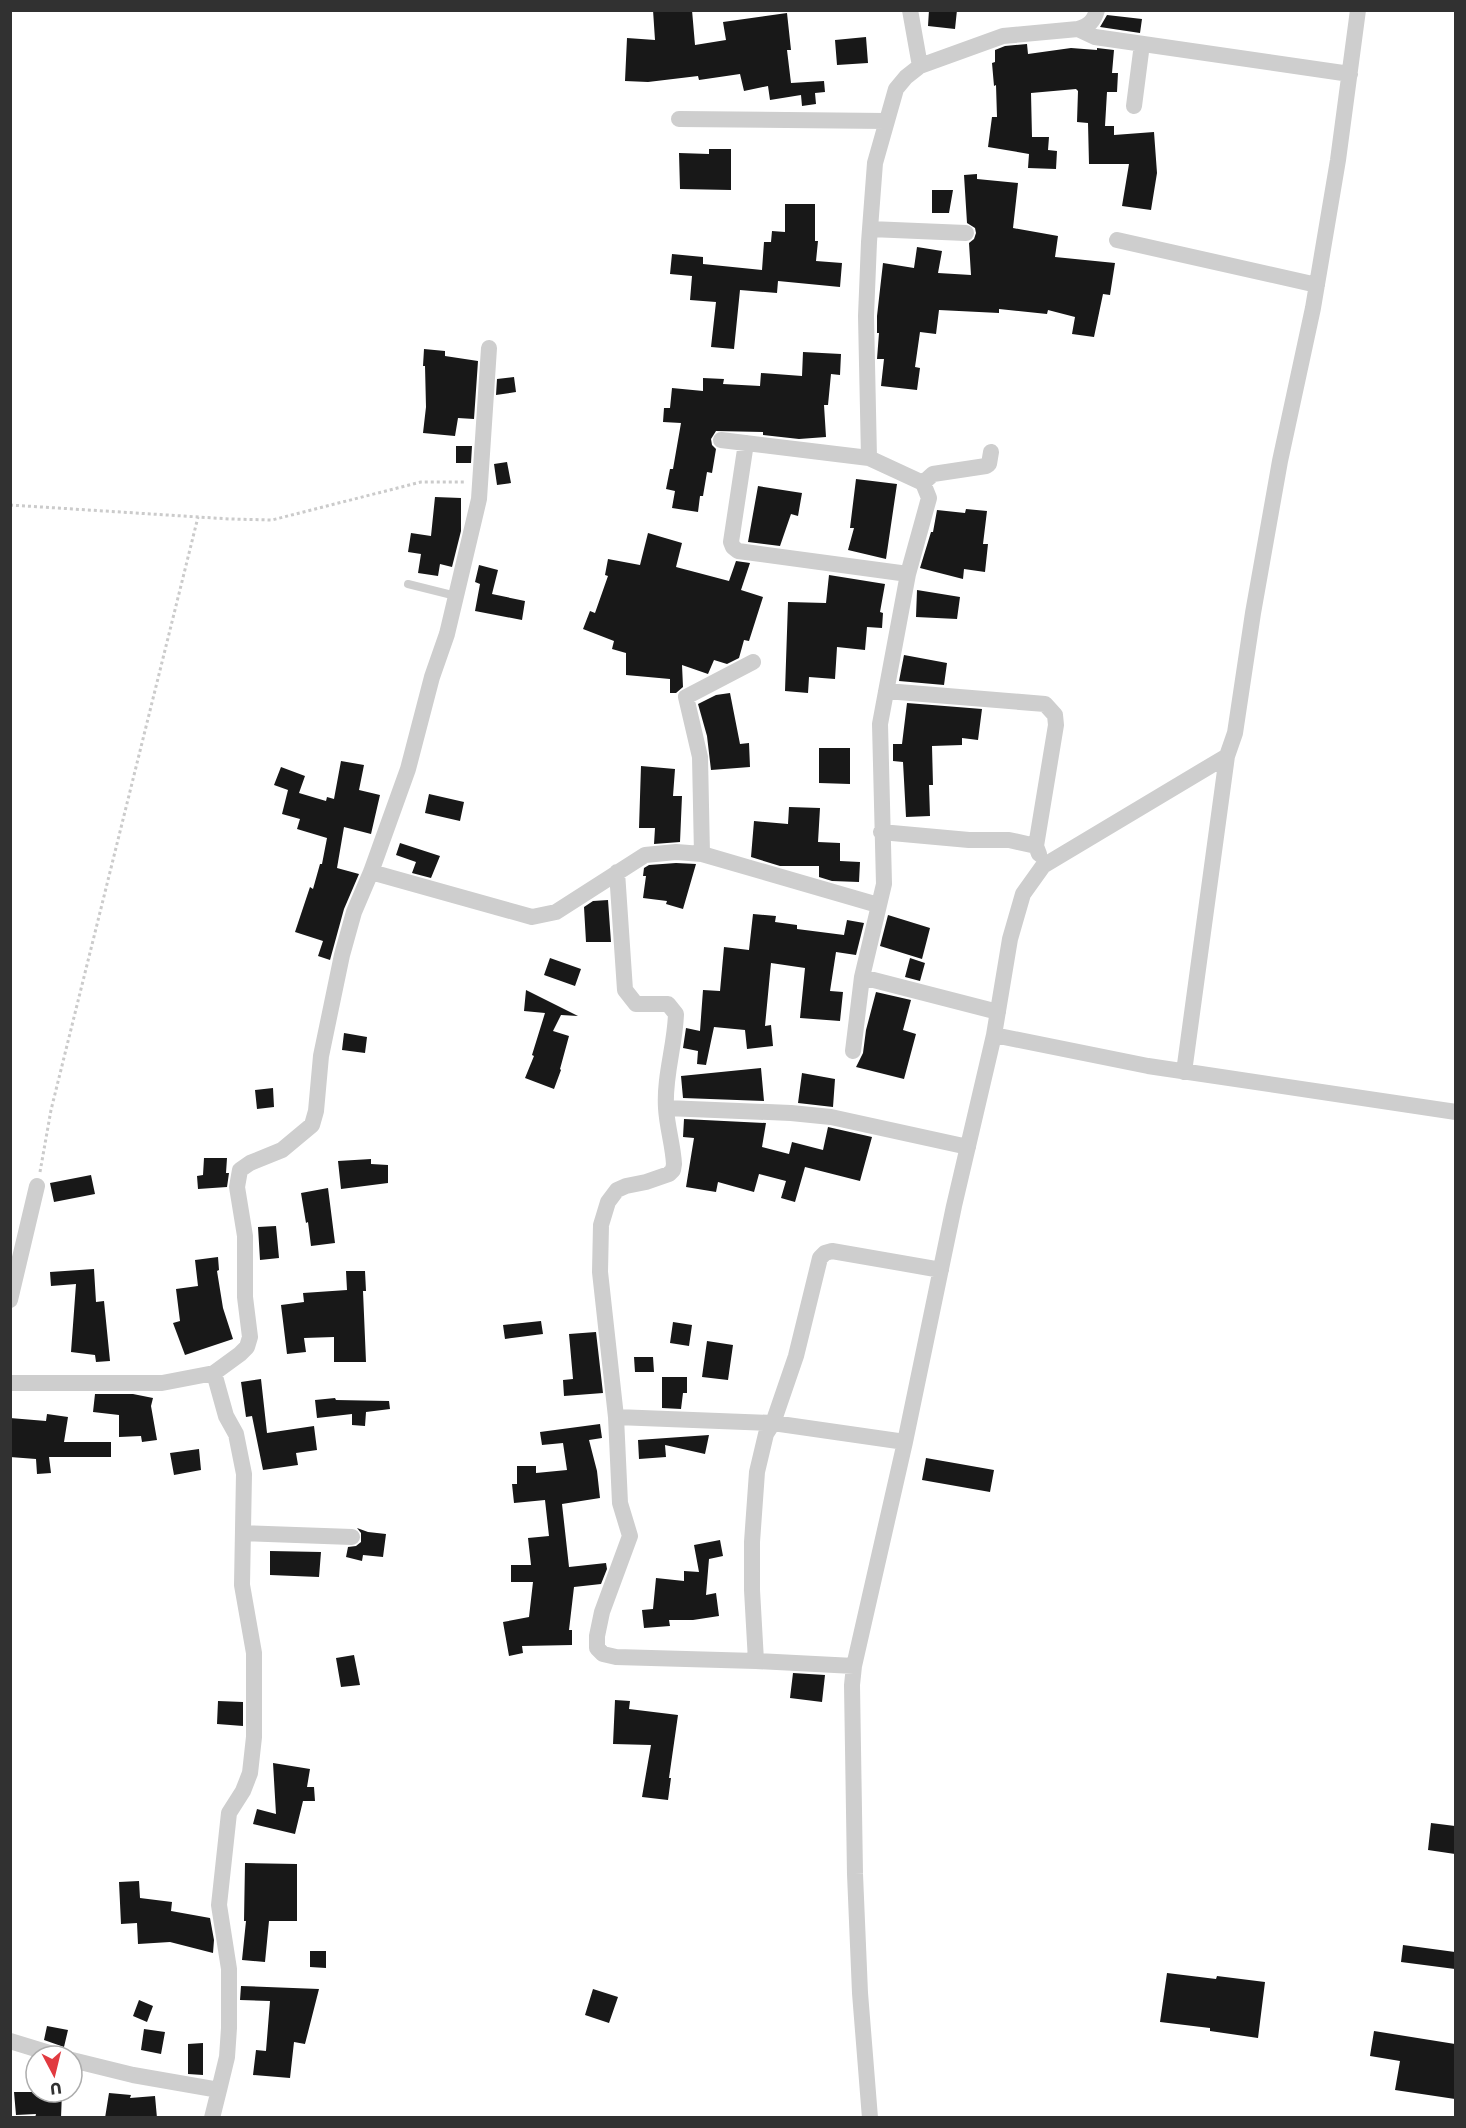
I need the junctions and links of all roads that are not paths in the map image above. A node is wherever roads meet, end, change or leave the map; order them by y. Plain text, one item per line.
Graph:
1 (910, 10) edge
2 (1097, 10) edge
3 (1359, 10) edge
4 (1078, 29) junction
5 (1142, 44) junction
6 (920, 66) junction
7 (1350, 74) junction
8 (1134, 106) dead end
9 (679, 119) dead end
10 (886, 121) junction
11 (870, 229) junction
12 (966, 233) dead end
13 (1117, 240) dead end
14 (1317, 285) junction
15 (489, 348) dead end
16 (721, 440) dead end
17 (746, 443) junction
18 (991, 452) dead end
19 (869, 458) junction
20 (923, 483) junction
21 (908, 574) junction
22 (408, 584) dead end
23 (456, 596) junction
24 (753, 662) dead end
25 (886, 691) junction
26 (1227, 756) junction
27 (882, 832) junction
28 (1036, 846) junction
29 (702, 854) junction
30 (1043, 866) junction
31 (371, 872) junction
32 (617, 872) junction
33 (878, 905) junction
34 (862, 977) junction
35 (998, 1012) junction
36 (994, 1035) junction
37 (853, 1051) dead end
38 (1184, 1072) junction
39 (666, 1108) junction
40 (1455, 1112) edge
41 (968, 1148) junction
42 (37, 1186) road end
43 (941, 1270) junction
44 (10, 1300) edge
45 (214, 1372) junction
46 (10, 1383) edge
47 (616, 1417) junction
48 (773, 1423) junction
49 (905, 1442) junction
50 (243, 1533) junction
51 (352, 1538) dead end
52 (756, 1661) junction
53 (854, 1666) junction
54 (84, 2063) edge
55 (219, 2090) junction
56 (212, 2118) edge
57 (870, 2118) edge

1 - 6 street
2 - 4 street
3 - 7 street
4 - 5 street
4 - 6 street
5 - 7 street
5 - 8 street
6 - 10 street
7 - 14 street
9 - 10 street
10 - 11 street
11 - 12 street
11 - 19 street
13 - 14 street
14 - 26 street
15 - 23 street
16 - 17 street
17 - 19 street
17 - 21 street
18 - 20 street
19 - 20 street
20 - 21 street
21 - 25 street
22 - 23 lane
23 - 31 street
24 - 29 street
25 - 27 street
25 - 28 street
26 - 30 street
26 - 38 street
27 - 28 street
27 - 33 street
28 - 30 street
29 - 32 street
29 - 33 street
30 - 35 street
31 - 32 street
31 - 45 street
32 - 39 street
33 - 34 street
34 - 35 street
34 - 37 street
35 - 36 street
36 - 38 street
36 - 41 street
38 - 40 street
39 - 41 street
39 - 47 street
41 - 43 street
42 - 44 street
43 - 48 street
43 - 49 street
45 - 46 street
45 - 50 street
47 - 48 street
47 - 52 street
48 - 49 street
48 - 52 street
49 - 53 street
50 - 51 street
50 - 55 street
52 - 53 street
53 - 57 street
54 - 55 street
55 - 56 street

